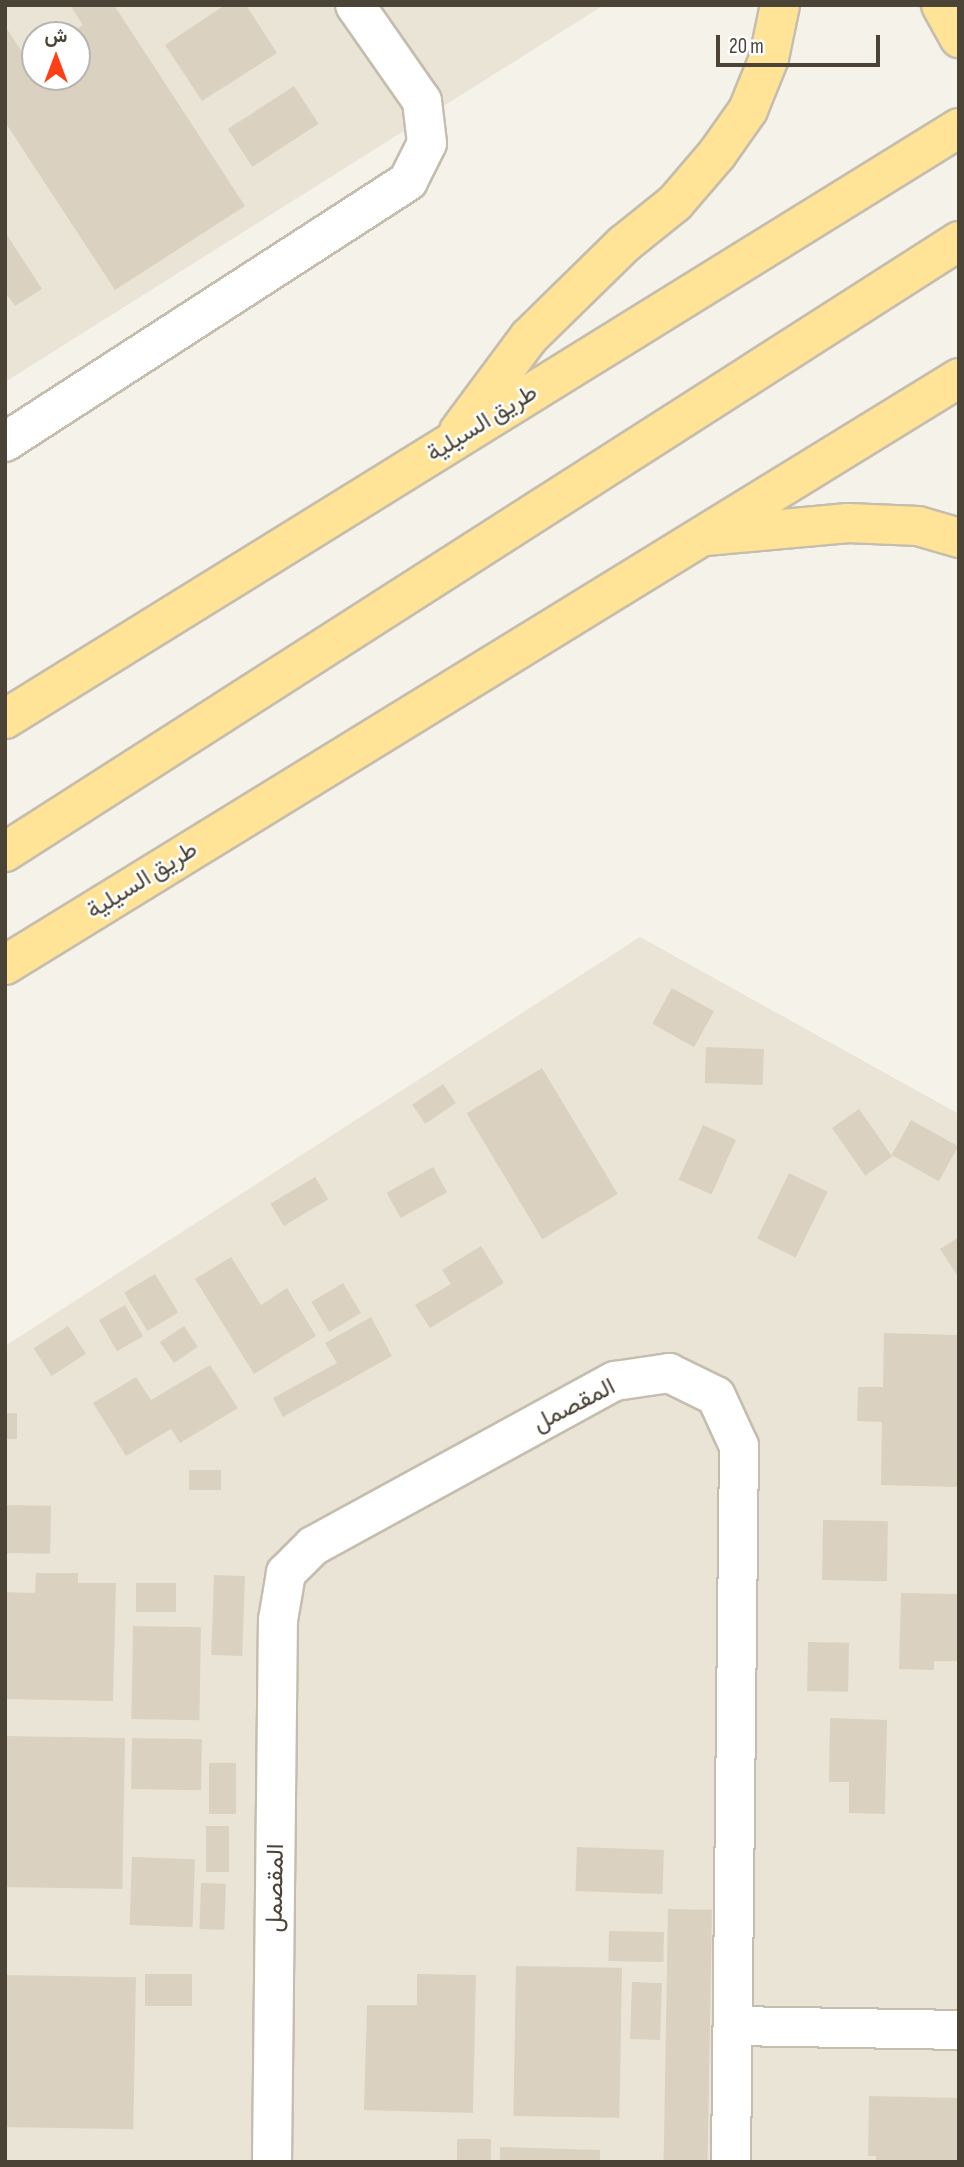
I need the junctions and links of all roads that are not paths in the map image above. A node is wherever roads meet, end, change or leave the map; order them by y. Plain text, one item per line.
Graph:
1 (355, 5) edge
2 (780, 5) edge
3 (941, 5) edge
4 (959, 38) edge
5 (959, 128) edge
6 (959, 241) edge
7 (959, 378) edge
8 (5, 442) edge
9 (451, 442) junction
10 (694, 537) junction
11 (959, 538) edge
12 (5, 719) edge
13 (5, 852) edge
14 (5, 965) edge
15 (733, 2026) junction
16 (959, 2030) edge
17 (272, 2162) edge
18 (731, 2162) edge

1 - 8 street
2 - 9 main road
3 - 4 main road
5 - 9 main road, طريق السيلية
6 - 13 main road
7 - 10 main road, طريق السيلية
9 - 12 main road, طريق السيلية
10 - 11 main road
10 - 14 main road, طريق السيلية
15 - 16 street
15 - 17 street, المقصمل
15 - 18 street, المقصمل

